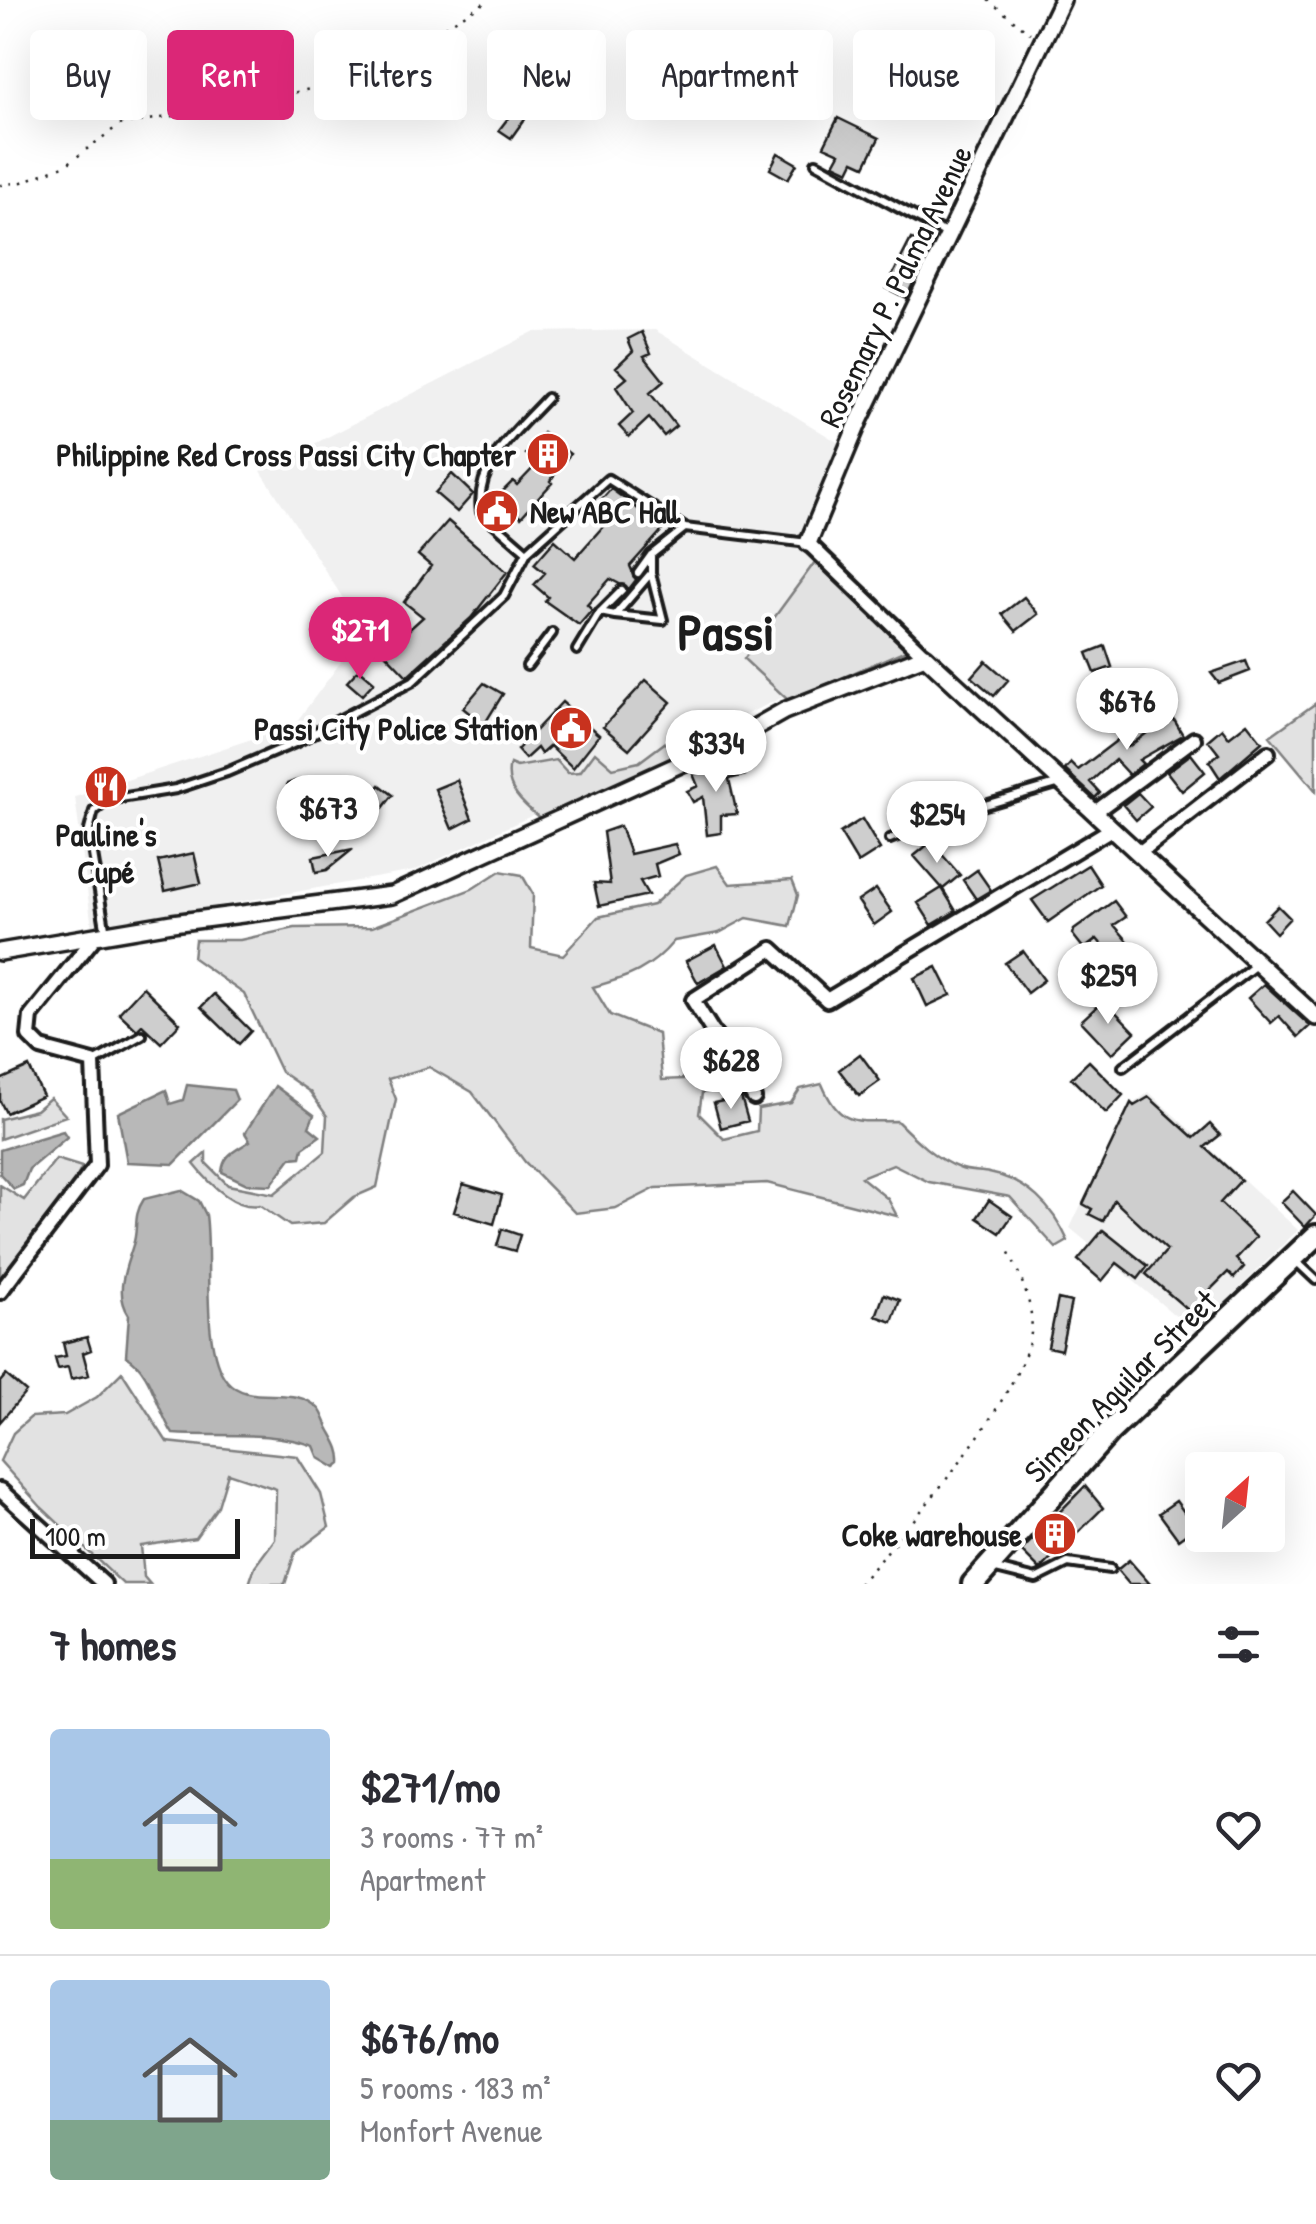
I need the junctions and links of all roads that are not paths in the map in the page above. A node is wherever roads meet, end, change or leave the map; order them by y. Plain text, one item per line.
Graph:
1 (1062, 0) edge
2 (816, 163) dead end
3 (950, 236) junction
4 (547, 398) dead end
5 (686, 528) junction
6 (808, 543) junction
7 (528, 552) junction
8 (651, 555) junction
9 (638, 573) dead end
10 (651, 573) junction
11 (622, 590) dead end
12 (600, 612) junction
13 (615, 615) junction
14 (552, 633) dead end
15 (577, 650) dead end
16 (925, 656) junction
17 (527, 666) dead end
18 (1194, 739) dead end
19 (1268, 753) dead end
20 (1062, 782) junction
21 (1095, 812) junction
22 (1113, 828) junction
23 (890, 839) dead end
24 (1139, 853) junction
25 (100, 936) junction
26 (0, 952) edge
27 (1258, 964) junction
28 (1316, 1017) edge
29 (142, 1035) dead end
30 (93, 1062) junction
31 (1124, 1067) dead end
32 (754, 1098) dead end
33 (1316, 1236) edge
34 (1293, 1257) junction
35 (1316, 1280) edge
36 (0, 1292) edge
37 (0, 1490) edge
38 (988, 1567) junction
39 (1110, 1569) dead end
40 (104, 1584) edge
41 (973, 1584) edge

1 - 3 street, Rosemary P. Palma Avenue
2 - 3 lane
3 - 6 street, Rosemary P. Palma Avenue
4 - 7 lane
5 - 6 lane
5 - 7 lane
5 - 8 lane
6 - 16 street
7 - 25 lane
8 - 9 lane
8 - 10 lane
10 - 13 lane
10 - 13 lane
11 - 12 lane
12 - 13 lane
12 - 15 lane
14 - 17 lane
16 - 20 street
16 - 25 street
18 - 21 street
19 - 24 street
20 - 21 street
20 - 23 lane
21 - 22 street
22 - 24 street
22 - 32 street
24 - 27 street
25 - 26 street
25 - 30 street
27 - 28 street
27 - 31 lane
29 - 30 lane
30 - 36 street
33 - 34 highway, Simeon Aguilar Street
34 - 35 lane
34 - 38 highway, Simeon Aguilar Street
37 - 40 street
38 - 39 lane
38 - 41 highway, Simeon Aguilar Street

